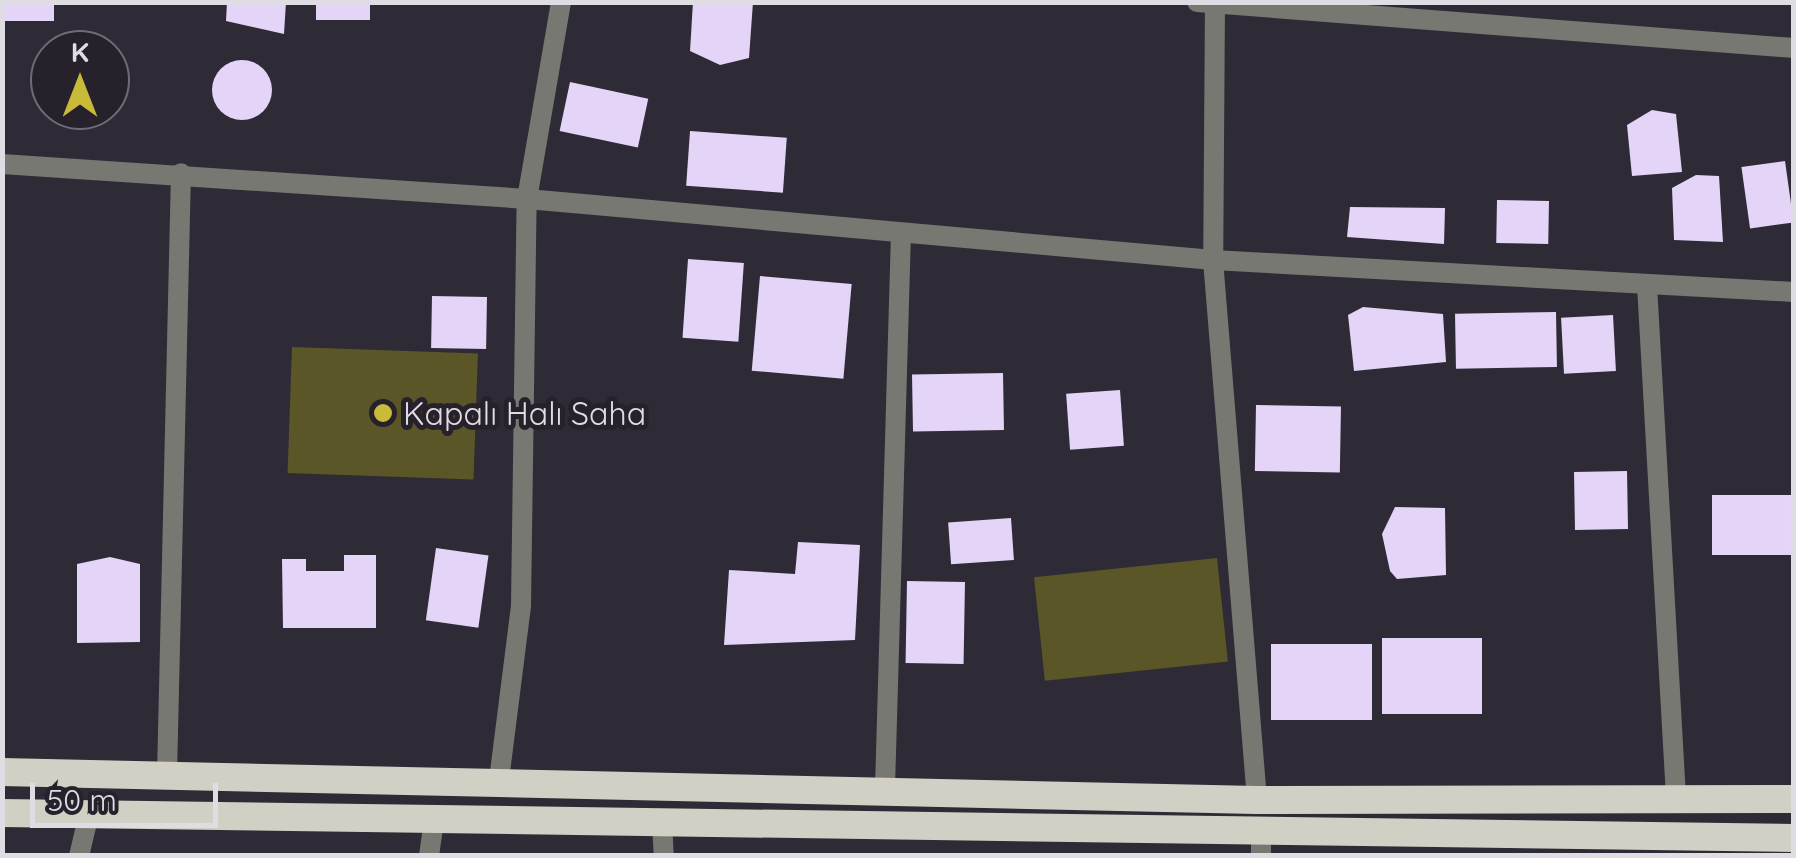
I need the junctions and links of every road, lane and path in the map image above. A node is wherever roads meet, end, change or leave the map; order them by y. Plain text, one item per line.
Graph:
1 (561, 2) edge
2 (1209, 3) edge
3 (1794, 48) edge
4 (2, 164) edge
5 (181, 173) junction
6 (527, 199) junction
7 (901, 234) junction
8 (1213, 260) junction
9 (1647, 285) junction
10 (1794, 292) edge
11 (2, 772) edge
12 (167, 775) junction
13 (499, 780) junction
14 (885, 788) junction
15 (1676, 797) junction
16 (1794, 799) edge
17 (1256, 800) junction
18 (2, 813) edge
19 (89, 814) junction
20 (434, 819) junction
21 (662, 822) junction
22 (1794, 838) edge
23 (1261, 843) edge
24 (80, 856) edge
25 (430, 856) edge
26 (664, 856) edge

1 - 6 street
2 - 3 street
2 - 8 street
4 - 5 street
5 - 6 street
5 - 12 street
6 - 7 street
6 - 13 street
7 - 8 street
7 - 14 street
8 - 9 street
8 - 17 street
9 - 10 street
9 - 15 street
11 - 12 highway
12 - 13 highway
13 - 14 highway
14 - 17 highway
15 - 16 highway
15 - 17 highway
18 - 19 highway
19 - 20 highway
19 - 24 street
20 - 21 highway
20 - 25 street
21 - 23 highway
21 - 26 street
22 - 23 highway

